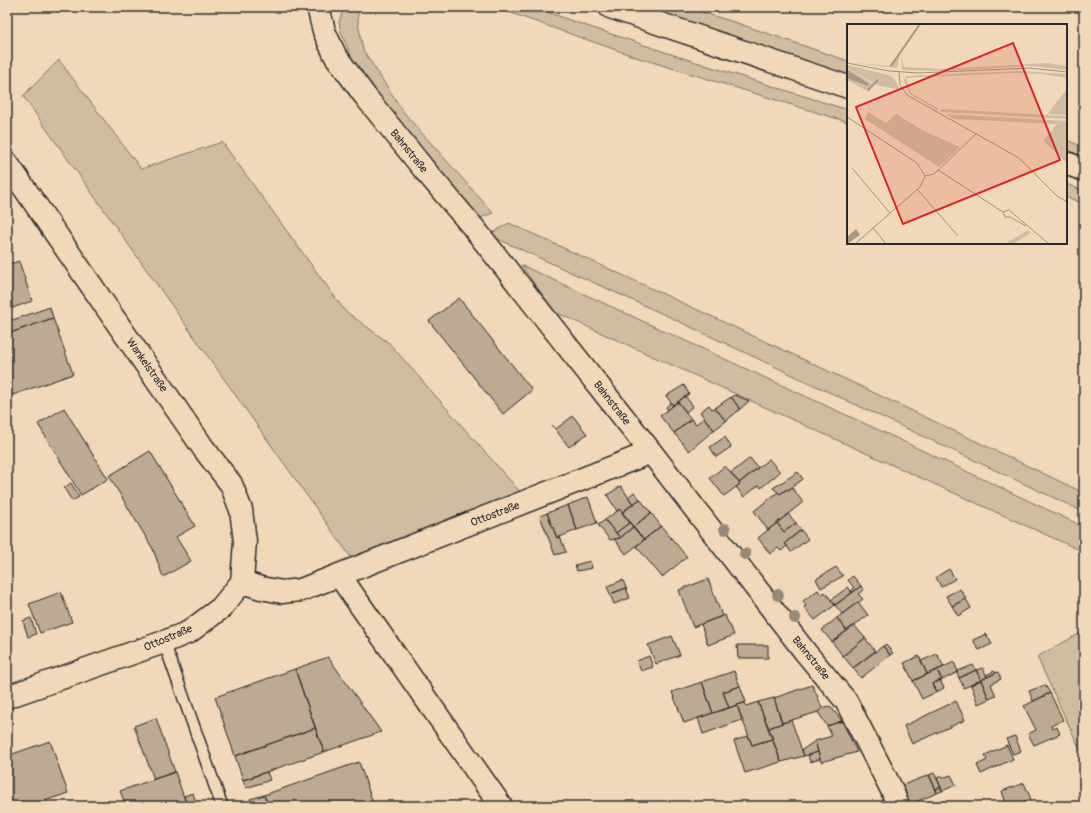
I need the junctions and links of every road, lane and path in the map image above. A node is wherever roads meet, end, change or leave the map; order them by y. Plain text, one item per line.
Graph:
1 (318, 7) edge
2 (610, 7) edge
3 (847, 87) edge
4 (7, 163) edge
5 (1067, 163) edge
6 (1084, 170) edge
7 (650, 452) junction
8 (339, 575) junction
9 (242, 582) junction
10 (164, 642) junction
11 (7, 697) edge
12 (222, 806) edge
13 (501, 806) edge
14 (898, 806) edge

1 - 7 street, Bahnstraße
2 - 3 street
4 - 9 street, Wankelstraße
5 - 6 street
7 - 8 street, Ottostraße
7 - 14 street, Bahnstraße
8 - 9 street, Ottostraße
8 - 13 street
9 - 10 street, Ottostraße
10 - 11 street, Ottostraße
10 - 12 lane

